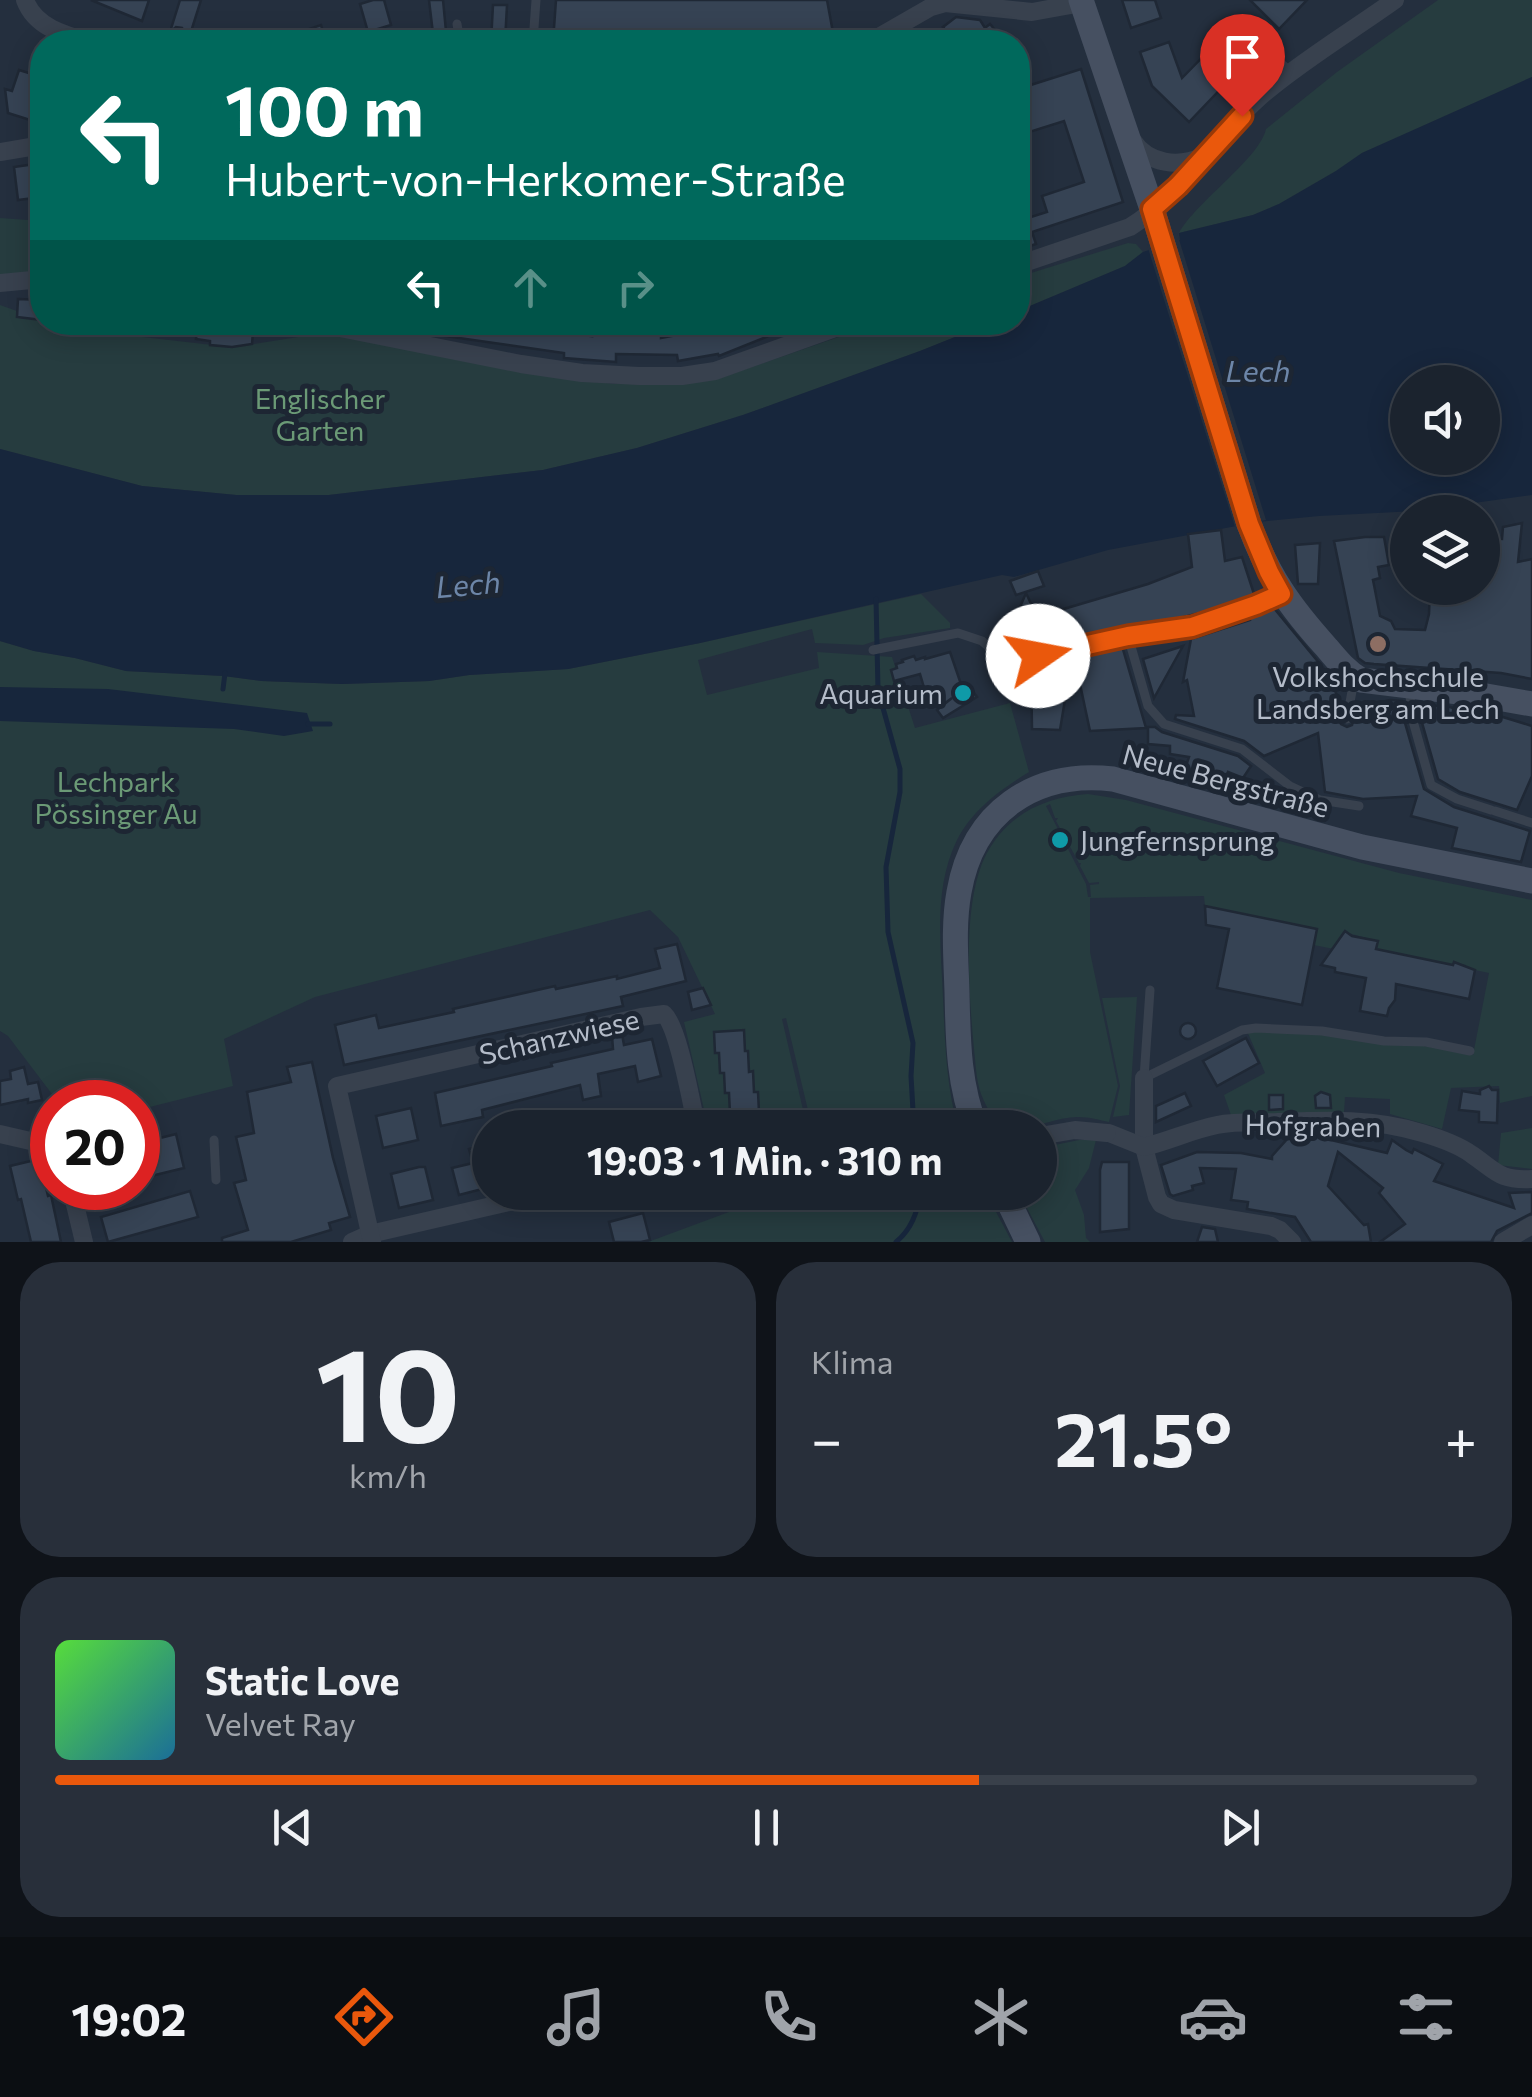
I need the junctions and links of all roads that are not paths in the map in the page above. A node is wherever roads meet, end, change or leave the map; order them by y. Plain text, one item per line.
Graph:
1 (25, 0) edge
2 (536, 0) edge
3 (1082, 2) edge
4 (1383, 4) edge
5 (457, 24) dead end
6 (53, 30) edge
7 (458, 30) edge
8 (534, 30) edge
9 (891, 30) edge
10 (1261, 46) dead end
11 (1292, 73) junction
12 (1127, 132) junction
13 (1218, 143) junction
14 (30, 146) edge
15 (0, 152) edge
16 (1152, 209) junction
17 (1030, 261) edge
18 (30, 279) edge
19 (0, 282) edge
20 (375, 335) edge
21 (816, 335) edge
22 (1281, 594) junction
23 (1128, 636) junction
24 (878, 649) dead end
25 (1354, 677) junction
26 (1409, 686) junction
27 (1532, 704) edge
28 (1347, 719) dead end
29 (1359, 806) dead end
30 (1532, 822) edge
31 (1532, 881) edge
32 (1150, 990) dead end
33 (1470, 1051) dead end
34 (1144, 1078) junction
35 (693, 1110) edge
36 (971, 1110) edge
37 (1057, 1133) edge
38 (0, 1134) edge
39 (30, 1140) edge
40 (214, 1140) dead end
41 (1144, 1148) junction
42 (1532, 1178) edge
43 (216, 1180) dead end
44 (76, 1210) edge
45 (480, 1210) edge
46 (1013, 1210) edge
47 (1532, 1225) edge
48 (365, 1239) edge
49 (84, 1242) edge
50 (1028, 1242) edge
51 (1292, 1242) edge
52 (1503, 1242) edge

1 - 6 street
2 - 8 lane
3 - 9 street
3 - 12 main road
4 - 11 street
5 - 7 lane
10 - 11 lane
11 - 13 street
12 - 13 street
12 - 16 main road
13 - 16 street
14 - 15 street
16 - 17 street
16 - 22 main road
18 - 19 street
20 - 21 street
22 - 23 lane
22 - 25 main road
23 - 24 lane
23 - 29 lane
25 - 26 main road
25 - 28 lane
26 - 27 main road
26 - 30 lane
31 - 36 main road, Neue Bergstraße
32 - 34 lane
33 - 34 lane
34 - 41 street
35 - 48 street, Schanzwiese
37 - 41 street
38 - 39 street
40 - 43 lane
41 - 42 street, Hofgraben
41 - 51 street
44 - 49 street
45 - 48 street
46 - 50 main road
47 - 52 street

